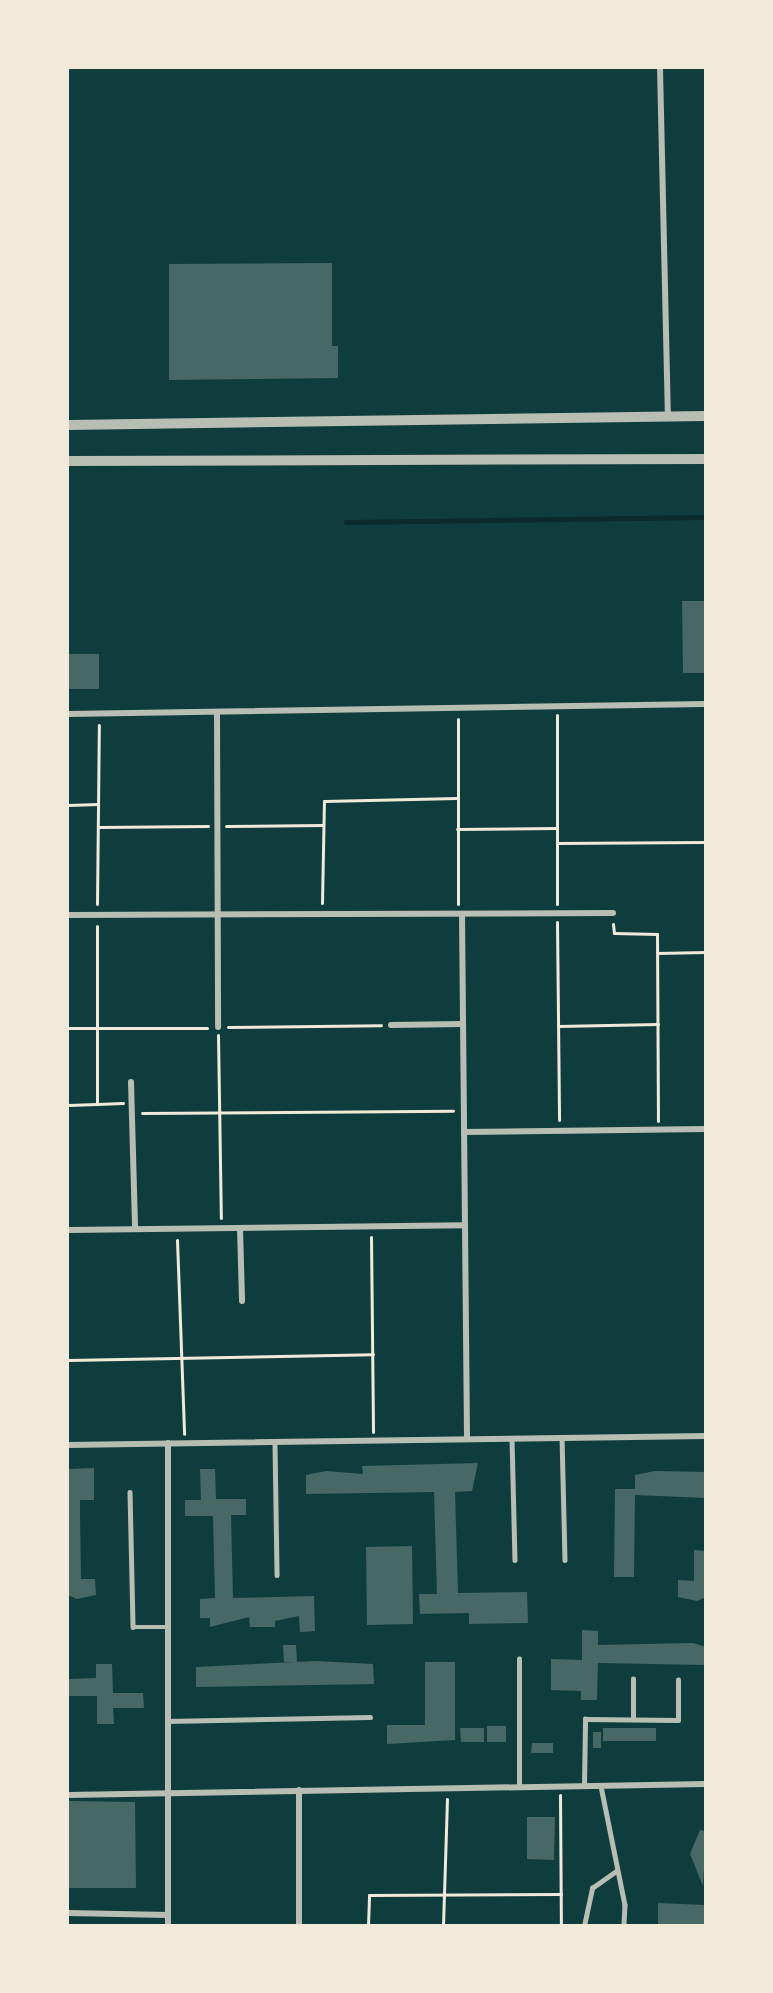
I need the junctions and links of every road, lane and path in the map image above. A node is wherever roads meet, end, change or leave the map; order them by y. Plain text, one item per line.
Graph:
1 (660, 68) edge
2 (705, 416) edge
3 (668, 417) junction
4 (68, 425) edge
5 (705, 459) edge
6 (68, 461) edge
7 (705, 704) edge
8 (557, 706) junction
9 (458, 709) junction
10 (217, 712) junction
11 (68, 714) edge
12 (99, 714) junction
13 (457, 798) junction
14 (98, 804) junction
15 (68, 805) edge
16 (323, 825) junction
17 (218, 826) junction
18 (98, 827) junction
19 (457, 828) junction
20 (557, 828) junction
21 (557, 843) junction
22 (705, 843) edge
23 (557, 913) junction
24 (613, 913) joint
25 (218, 914) junction
26 (322, 914) junction
27 (462, 914) junction
28 (68, 915) edge
29 (97, 915) junction
30 (705, 952) edge
31 (657, 953) junction
32 (463, 1024) junction
33 (658, 1024) junction
34 (391, 1025) joint
35 (558, 1026) junction
36 (68, 1028) edge
37 (97, 1028) junction
38 (218, 1028) junction
39 (131, 1082) dead end
40 (133, 1103) junction
41 (97, 1104) junction
42 (68, 1105) edge
43 (464, 1111) junction
44 (219, 1112) junction
45 (133, 1113) junction
46 (705, 1129) edge
47 (658, 1130) junction
48 (559, 1131) junction
49 (464, 1132) junction
50 (465, 1225) junction
51 (370, 1227) junction
52 (221, 1228) junction
53 (240, 1228) junction
54 (177, 1229) junction
55 (68, 1230) edge
56 (135, 1230) junction
57 (242, 1301) dead end
58 (372, 1354) junction
59 (179, 1357) junction
60 (68, 1360) edge
61 (705, 1436) edge
62 (562, 1437) junction
63 (467, 1438) junction
64 (512, 1438) junction
65 (374, 1440) junction
66 (168, 1443) junction
67 (184, 1443) junction
68 (275, 1444) junction
69 (68, 1445) edge
70 (130, 1492) dead end
71 (515, 1560) dead end
72 (565, 1560) dead end
73 (276, 1575) dead end
74 (167, 1627) junction
75 (519, 1659) dead end
76 (633, 1679) dead end
77 (678, 1680) dead end
78 (370, 1717) dead end
79 (633, 1719) junction
80 (167, 1721) junction
81 (705, 1784) edge
82 (560, 1786) junction
83 (584, 1786) junction
84 (600, 1786) junction
85 (519, 1787) junction
86 (447, 1788) junction
87 (298, 1790) junction
88 (168, 1792) junction
89 (68, 1796) edge
90 (615, 1871) junction
91 (444, 1894) junction
92 (561, 1894) junction
93 (68, 1913) edge
94 (168, 1915) junction
95 (168, 1926) edge
96 (300, 1926) edge
97 (368, 1926) edge
98 (443, 1926) edge
99 (561, 1926) edge
100 (584, 1926) edge
101 (624, 1926) edge

1 - 3 street
2 - 3 street
3 - 4 street
5 - 6 street
7 - 8 street
8 - 9 street
8 - 20 path
9 - 10 street
9 - 13 path
10 - 12 street
10 - 17 street
11 - 12 street
12 - 14 path
13 - 16 path
13 - 19 path
14 - 15 path
14 - 18 path
16 - 17 path
16 - 26 path
17 - 18 path
17 - 25 street
18 - 29 path
19 - 20 path
19 - 27 path
20 - 21 path
21 - 22 path
21 - 23 path
23 - 24 street
23 - 27 street
23 - 35 path
24 - 31 path
25 - 26 street
25 - 29 street
25 - 38 street
26 - 27 street
27 - 32 street
28 - 29 street
29 - 37 path
30 - 31 path
31 - 33 path
32 - 34 street
32 - 43 street
33 - 35 path
33 - 47 path
34 - 38 path
35 - 48 path
36 - 37 path
37 - 38 path
37 - 41 path
38 - 44 path
39 - 40 street
40 - 41 path
40 - 45 street
41 - 42 path
43 - 44 path
43 - 49 street
44 - 45 path
44 - 52 path
45 - 56 street
46 - 47 street
47 - 48 street
48 - 49 street
49 - 50 street
50 - 51 street
50 - 63 street
51 - 53 street
51 - 58 path
52 - 53 street
52 - 54 street
53 - 57 street
54 - 56 street
54 - 59 path
55 - 56 street
58 - 59 path
58 - 65 path
59 - 60 path
59 - 67 path
61 - 62 street
62 - 64 street
62 - 72 lane
63 - 64 street
63 - 65 street
64 - 71 lane
65 - 68 street
66 - 67 street
66 - 69 street
66 - 74 street
67 - 68 street
68 - 73 lane
70 - 74 lane
74 - 80 street
75 - 85 lane
76 - 79 lane
77 - 79 lane
78 - 80 lane
79 - 83 lane
80 - 88 street
81 - 84 street
82 - 83 street
82 - 85 street
82 - 92 path
83 - 84 street
84 - 90 lane
85 - 86 street
86 - 87 street
86 - 91 path
87 - 88 street
87 - 96 street
88 - 89 street
88 - 94 street
90 - 100 lane
90 - 101 lane
91 - 92 path
91 - 97 path
91 - 98 path
92 - 99 path
93 - 94 street
94 - 95 street

